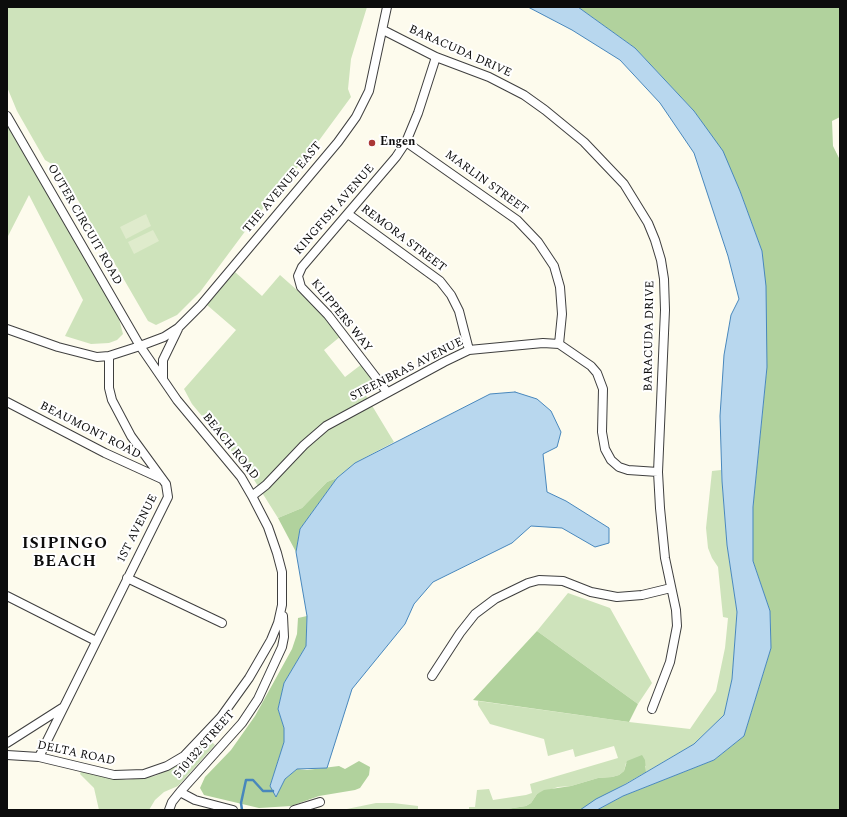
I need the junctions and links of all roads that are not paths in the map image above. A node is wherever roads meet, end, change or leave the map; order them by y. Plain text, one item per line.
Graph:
1 (387, 7) edge
2 (383, 30) junction
3 (436, 57) junction
4 (7, 116) edge
5 (406, 142) junction
6 (348, 214) junction
7 (300, 271) joint
8 (178, 328) junction
9 (7, 330) edge
10 (559, 344) junction
11 (140, 346) junction
12 (469, 350) junction
13 (109, 356) junction
14 (163, 379) junction
15 (386, 392) junction
16 (7, 402) edge
17 (658, 472) junction
18 (162, 479) junction
19 (252, 496) junction
20 (127, 578) junction
21 (671, 588) junction
22 (7, 596) edge
23 (282, 605) junction
24 (222, 623) dead end
25 (96, 641) junction
26 (432, 676) dead end
27 (63, 708) junction
28 (652, 709) dead end
29 (7, 743) edge
30 (7, 755) edge
31 (184, 756) joint
32 (39, 757) junction
33 (180, 792) junction
34 (320, 802) dead end
35 (229, 809) edge
36 (169, 810) edge
37 (294, 810) edge

1 - 2 street, THE AVENUE EAST
2 - 3 street, BARACUDA DRIVE
2 - 8 street, THE AVENUE EAST
3 - 5 street, KINGFISH AVENUE
3 - 17 street, BARACUDA DRIVE
4 - 11 street, OUTER CIRCUIT ROAD
5 - 6 street, KINGFISH AVENUE
5 - 10 street, MARLIN STREET
6 - 7 street, KINGFISH AVENUE
6 - 12 street, REMORA STREET
7 - 15 street, KLIPPERS WAY
8 - 11 street, THE AVENUE EAST
8 - 14 street
9 - 13 street
10 - 12 street, STEENBRAS AVENUE
10 - 17 street
11 - 13 street, THE AVENUE EAST
11 - 14 street, BEACH ROAD
12 - 15 street, STEENBRAS AVENUE
13 - 18 street, 1ST AVENUE
14 - 19 street, BEACH ROAD
15 - 19 street, STEENBRAS AVENUE
16 - 18 street, BEAUMONT ROAD
17 - 21 street, BARACUDA DRIVE
18 - 20 street, 1ST AVENUE
19 - 23 street, BEACH ROAD
20 - 24 street
20 - 25 street, 1ST AVENUE
21 - 26 street
21 - 28 street, BARACUDA DRIVE
22 - 25 street
23 - 31 street, BEACH ROAD
23 - 33 street, 510132 STREET
25 - 27 street, 1ST AVENUE
27 - 29 street
27 - 32 street, 1ST AVENUE
30 - 32 street, DELTA ROAD
31 - 32 street, DELTA ROAD
33 - 35 street
33 - 36 street, 510132 STREET
34 - 37 street

